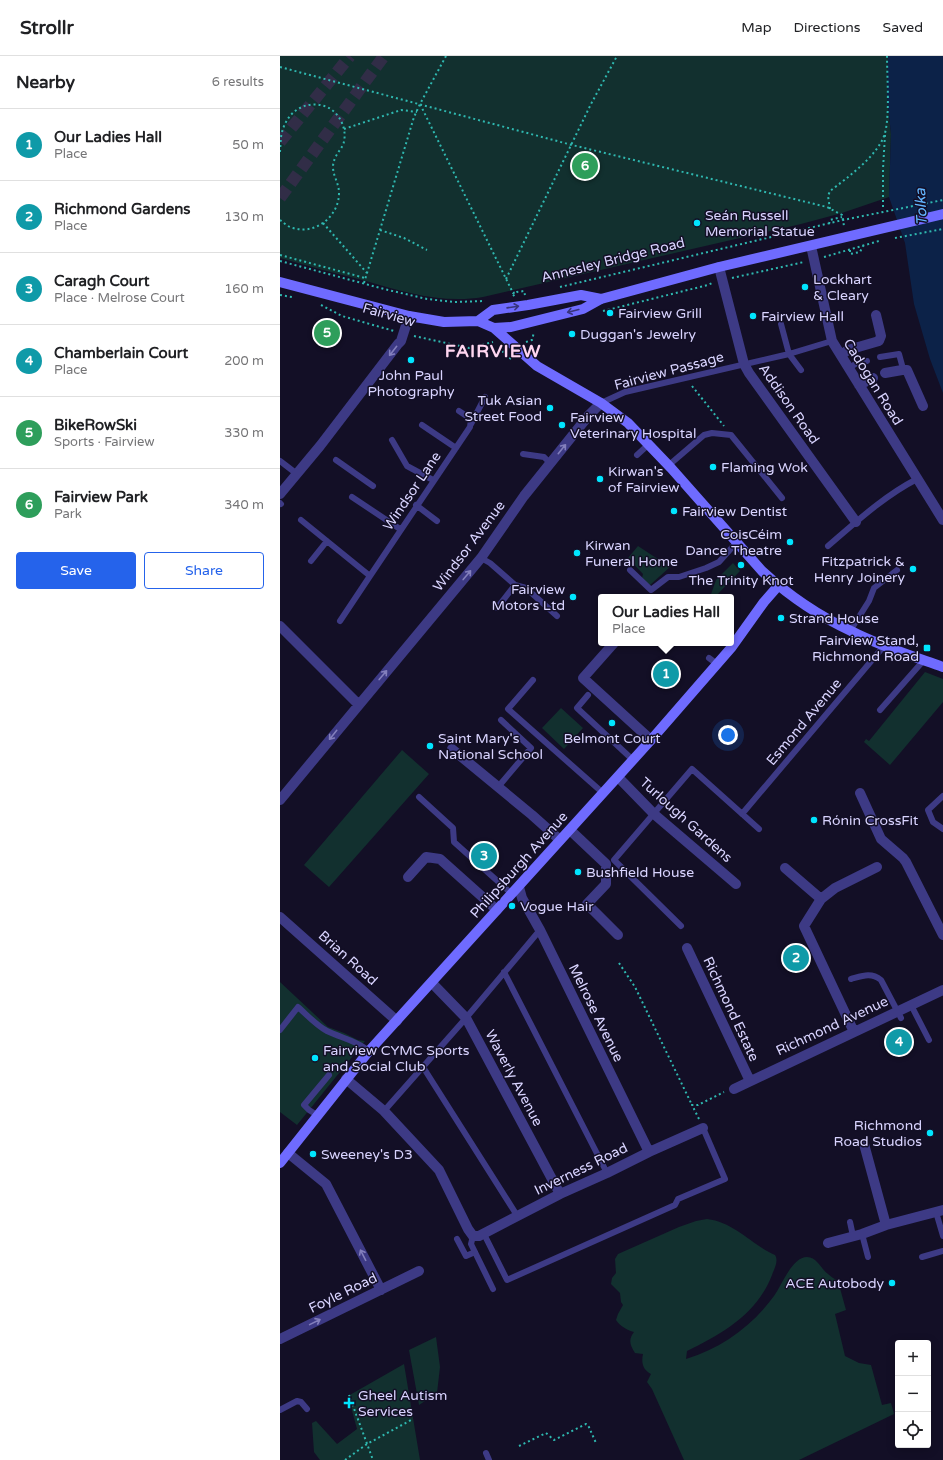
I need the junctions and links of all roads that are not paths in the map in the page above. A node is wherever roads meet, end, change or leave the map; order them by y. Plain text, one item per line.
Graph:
1 (943, 214) edge
2 (811, 246) junction
3 (719, 268) junction
4 (280, 282) edge
5 (601, 299) junction
6 (876, 315) dead end
7 (409, 316) junction
8 (478, 321) junction
9 (781, 324) dead end
10 (494, 328) junction
11 (832, 341) junction
12 (789, 354) junction
13 (841, 355) junction
14 (880, 357) dead end
15 (867, 361) dead end
16 (744, 364) junction
17 (902, 365) dead end
18 (849, 368) junction
19 (801, 370) dead end
20 (885, 373) dead end
21 (873, 378) dead end
22 (859, 385) junction
23 (485, 397) dead end
24 (601, 403) junction
25 (923, 406) dead end
26 (459, 411) dead end
27 (422, 425) dead end
28 (470, 427) junction
29 (392, 440) dead end
30 (649, 444) junction
31 (456, 448) junction
32 (522, 454) dead end
33 (637, 455) dead end
34 (336, 460) dead end
35 (280, 461) edge
36 (550, 463) junction
37 (669, 465) junction
38 (297, 474) junction
39 (917, 479) junction
40 (433, 480) junction
41 (374, 486) dead end
42 (352, 497) dead end
43 (782, 498) dead end
44 (280, 500) edge
45 (416, 505) junction
46 (301, 520) dead end
47 (943, 520) edge
48 (437, 521) dead end
49 (856, 522) junction
50 (400, 529) junction
51 (327, 541) junction
52 (736, 543) junction
53 (828, 546) dead end
54 (481, 558) junction
55 (311, 561) dead end
56 (630, 570) dead end
57 (897, 570) dead end
58 (370, 576) junction
59 (515, 584) junction
60 (778, 586) junction
61 (497, 608) dead end
62 (557, 616) dead end
63 (340, 621) dead end
64 (280, 626) edge
65 (850, 631) junction
66 (734, 644) edge
67 (611, 646) edge
68 (732, 646) edge
69 (884, 646) junction
70 (924, 660) junction
71 (943, 667) edge
72 (533, 680) dead end
73 (588, 695) dead end
74 (358, 704) junction
75 (880, 710) dead end
76 (501, 720) dead end
77 (651, 740) junction
78 (452, 748) dead end
79 (633, 760) junction
80 (618, 777) junction
81 (498, 788) junction
82 (603, 793) junction
83 (860, 793) dead end
84 (419, 797) dead end
85 (942, 798) edge
86 (280, 800) edge
87 (654, 814) junction
88 (742, 814) junction
89 (759, 829) dead end
90 (943, 829) edge
91 (570, 830) junction
92 (560, 840) junction
93 (877, 867) dead end
94 (785, 868) dead end
95 (408, 877) dead end
96 (736, 884) dead end
97 (515, 890) junction
98 (821, 899) junction
99 (497, 910) junction
100 (280, 917) edge
101 (681, 926) dead end
102 (540, 930) junction
103 (618, 935) dead end
104 (943, 935) edge
105 (687, 948) dead end
106 (504, 972) junction
107 (851, 979) dead end
108 (432, 983) junction
109 (943, 990) edge
110 (911, 1005) junction
111 (900, 1014) junction
112 (466, 1018) junction
113 (397, 1021) junction
114 (280, 1030) edge
115 (854, 1032) junction
116 (929, 1040) dead end
117 (369, 1051) junction
118 (423, 1068) junction
119 (329, 1075) dead end
120 (346, 1079) junction
121 (750, 1081) junction
122 (734, 1089) road end
123 (384, 1111) junction
124 (317, 1115) junction
125 (703, 1128) joint
126 (864, 1144) dead end
127 (649, 1152) junction
128 (288, 1153) junction
129 (280, 1163) edge
130 (607, 1173) junction
131 (560, 1194) junction
132 (940, 1211) edge
133 (518, 1217) junction
134 (850, 1222) dead end
135 (886, 1225) junction
136 (484, 1234) junction
137 (858, 1235) junction
138 (473, 1236) junction
139 (943, 1236) edge
140 (456, 1239) dead end
141 (828, 1243) dead end
142 (943, 1251) edge
143 (475, 1252) junction
144 (868, 1257) dead end
145 (922, 1258) dead end
146 (419, 1271) dead end
147 (493, 1289) dead end
148 (381, 1290) junction
149 (280, 1339) edge
150 (307, 1409) dead end
151 (280, 1410) edge
152 (486, 1453) dead end
153 (489, 1460) edge

1 - 2 main road, Annesley Bridge Road
2 - 3 main road, Annesley Bridge Road
2 - 11 street, Cadogan Road
3 - 5 main road, Annesley Bridge Road
3 - 16 street, Addison Road
4 - 7 main road, Fairview
8 -> 5 main road, Annesley Bridge Road
5 -> 10 main road, Annesley Bridge Road
6 - 13 street
7 - 8 main road, Fairview
7 -> 38 street
8 - 10 main road, Annesley Bridge Road
9 - 12 lane
10 - 24 main road
11 - 12 lane, Fairview Passage
11 - 13 street, Cadogan Road
12 - 16 lane, Fairview Passage
12 - 19 lane
13 - 18 street, Cadogan Road
14 - 17 lane
15 - 18 lane
16 - 24 lane, Fairview Passage
16 - 49 street, Addison Road
18 - 22 street, Cadogan Road
20 - 25 street
21 - 22 street
22 - 39 street, Cadogan Road
23 - 28 lane
24 - 30 main road
36 -> 24 street, Windsor Avenue
26 - 28 lane, Windsor Lane
27 - 31 lane
28 - 31 lane, Windsor Lane
29 - 40 lane
30 - 33 lane
30 - 37 main road
31 - 40 lane, Windsor Lane
32 - 36 lane
34 - 41 lane
35 - 38 lane
36 - 54 street, Windsor Avenue
37 - 43 lane
37 - 52 main road
38 - 44 street
39 - 47 street, Cadogan Road
39 - 49 lane
40 - 45 lane, Windsor Lane
42 - 50 lane
45 - 48 lane
45 - 50 lane, Windsor Lane
46 - 51 lane
49 - 53 lane
50 - 58 lane, Windsor Lane
51 - 55 lane
51 - 58 lane
52 - 56 lane
52 - 60 main road
54 - 59 lane
74 -> 54 street, Windsor Avenue
57 - 65 lane
58 - 63 lane, Windsor Lane
59 - 61 lane
59 - 62 lane
60 - 65 main road
60 - 66 main road, Philipsburgh Avenue
64 - 74 street
65 - 69 main road
67 - 77 street
68 - 77 main road, Philipsburgh Avenue
69 - 70 main road
69 - 88 lane, Esmond Avenue
70 - 71 main road
70 - 75 lane
72 - 82 lane
73 - 79 lane
74 -> 86 street, Windsor Avenue
76 - 81 lane
77 - 79 main road, Philipsburgh Avenue
78 - 81 street
79 - 80 main road, Philipsburgh Avenue
80 - 82 main road, Philipsburgh Avenue
80 - 87 street, Turlough Gardens
81 - 92 street
82 - 91 main road, Philipsburgh Avenue
83 - 104 street
84 - 97 lane
85 - 90 lane
87 - 88 lane
87 - 96 street, Turlough Gardens
87 - 101 lane
88 - 89 lane
91 - 92 main road, Philipsburgh Avenue
91 - 103 street
92 - 97 main road, Philipsburgh Avenue
93 - 98 street
94 - 98 street
95 - 99 street
97 - 99 main road, Philipsburgh Avenue
97 - 102 street, Melrose Avenue
98 - 115 street
99 - 108 main road, Philipsburgh Avenue
100 - 113 street, Brian Road
102 - 106 lane
102 - 127 street, Melrose Avenue
105 - 121 street, Richmond Estate
106 - 112 lane
106 - 130 lane
107 - 111 lane
108 - 112 street, Waverly Avenue
108 - 113 main road, Philipsburgh Avenue
109 - 110 street, Richmond Avenue
110 - 111 street, Richmond Avenue
110 - 116 lane
111 - 115 street, Richmond Avenue
112 - 118 lane
112 - 131 street, Waverly Avenue
113 - 117 main road, Philipsburgh Avenue
114 - 117 lane
115 - 121 street, Richmond Avenue
117 - 120 main road, Philipsburgh Avenue
118 - 123 lane
118 - 133 lane
119 - 124 lane
120 - 123 street
120 - 124 main road, Philipsburgh Avenue
121 - 122 street, Richmond Avenue
123 - 138 street
124 - 128 main road, Philipsburgh Avenue
125 - 127 street, Inverness Road
125 - 136 lane
126 - 135 street
127 - 130 street, Inverness Road
128 - 129 main road, Philipsburgh Avenue
148 -> 128 street
130 - 131 street, Inverness Road
131 - 133 street, Inverness Road
132 - 135 street
132 - 139 lane
133 - 136 street, Inverness Road
134 - 137 lane
135 - 137 street
136 - 138 street, Inverness Road
137 - 141 street
137 - 144 lane
138 - 143 lane
140 - 143 lane
142 - 145 lane
143 - 147 lane
146 - 148 street, Foyle Road
149 -> 148 street, Foyle Road
150 - 151 lane
152 - 153 lane

